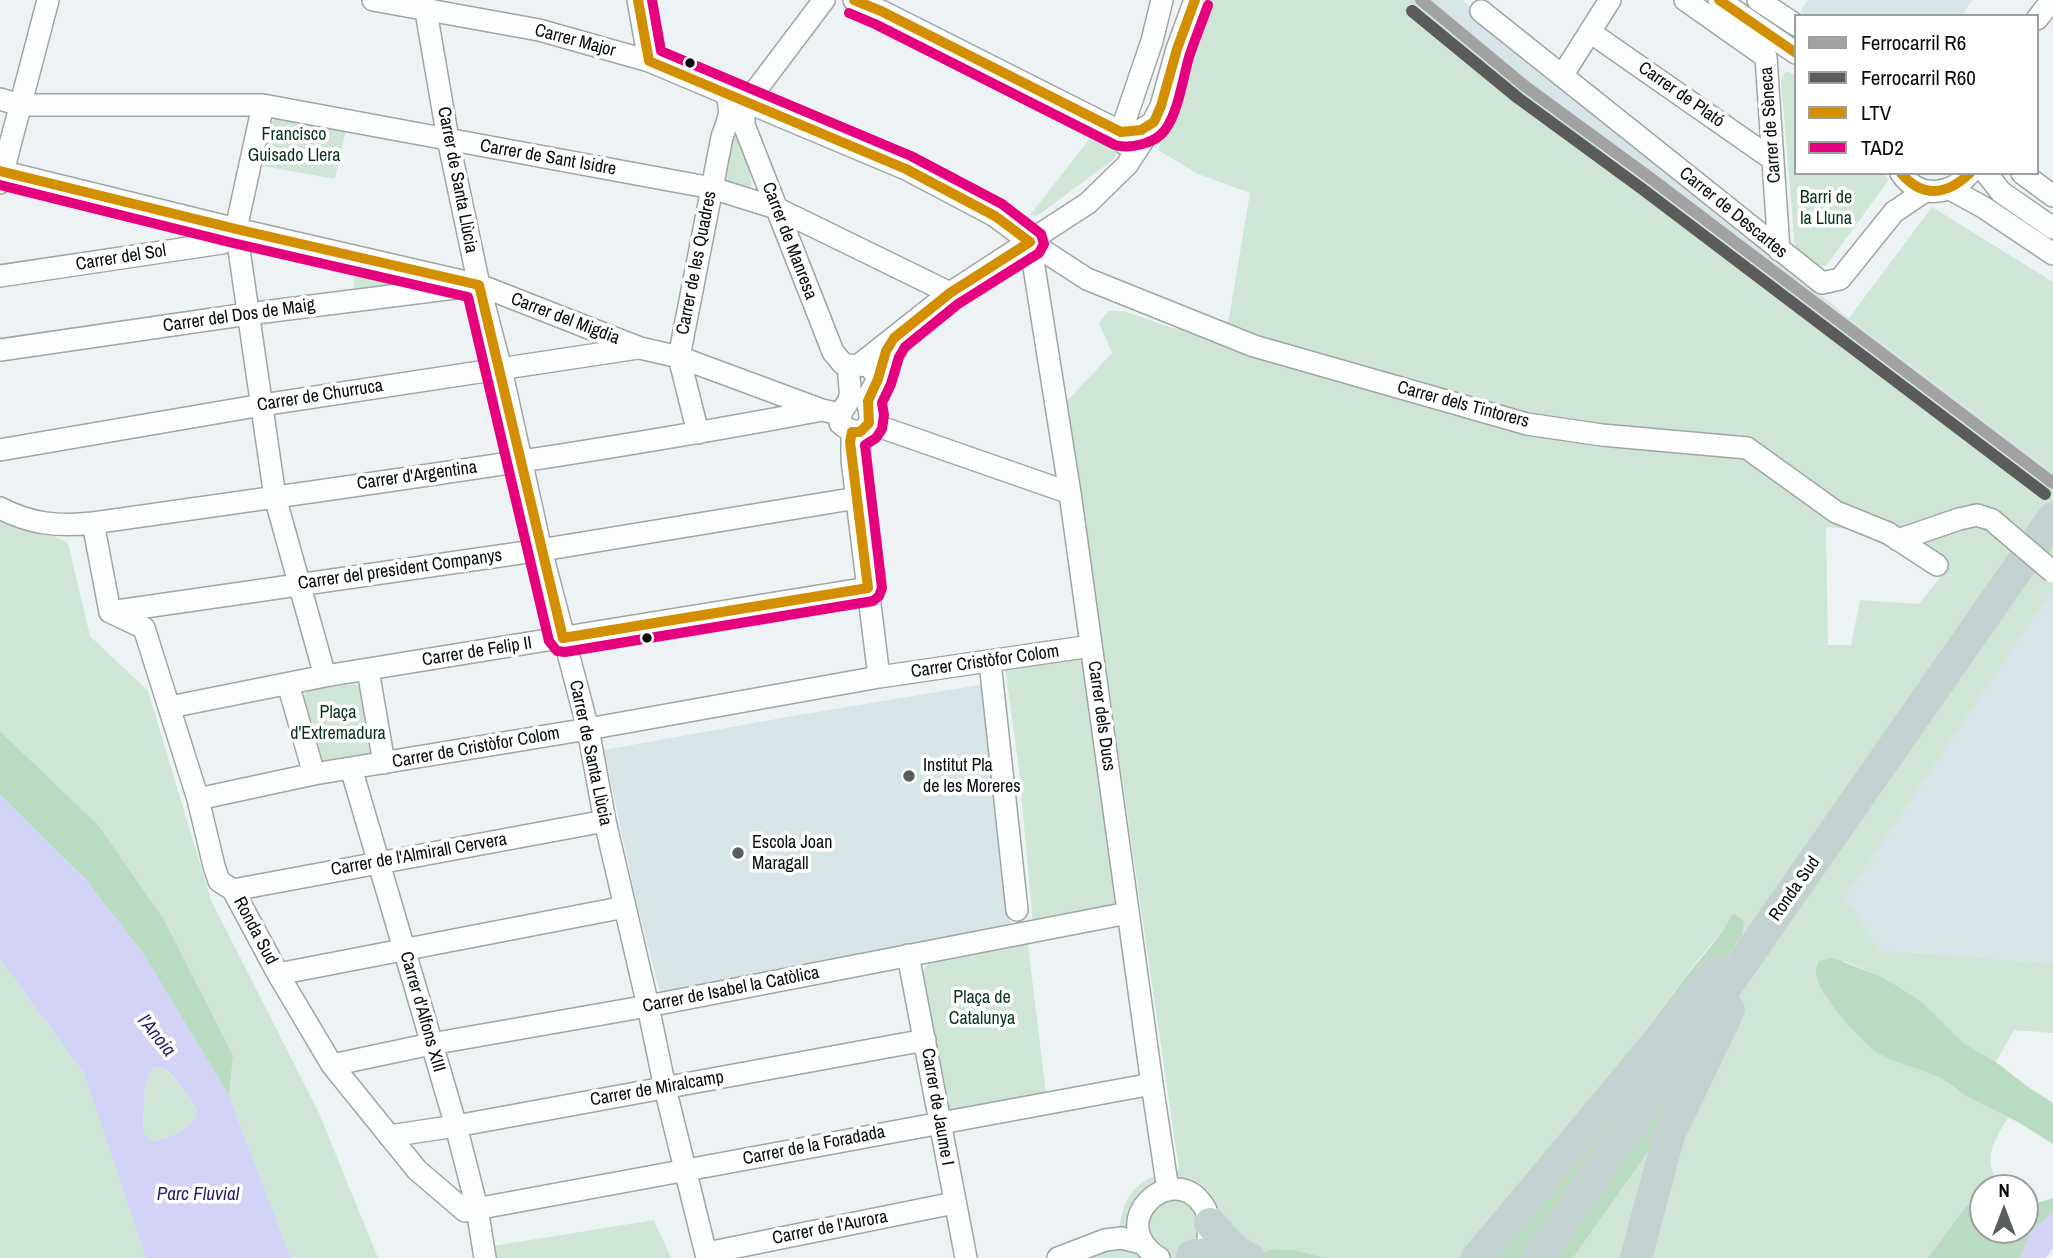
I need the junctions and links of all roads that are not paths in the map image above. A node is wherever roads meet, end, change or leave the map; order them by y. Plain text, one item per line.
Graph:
1 (48, 0) edge
2 (373, 0) edge
3 (638, 0) edge
4 (824, 0) edge
5 (853, 0) edge
6 (1162, 0) edge
7 (1195, 0) edge
8 (1610, 0) edge
9 (1685, 0) edge
10 (1719, 0) edge
11 (2052, 0) edge
12 (425, 4) edge
13 (1772, 4) edge
14 (885, 5) edge
15 (1480, 11) dead end
16 (2039, 16) edge
17 (1794, 23) edge
18 (1590, 32) junction
19 (1794, 51) edge
20 (649, 61) junction
21 (1562, 76) junction
22 (739, 99) junction
23 (10, 102) edge
24 (262, 104) junction
25 (1154, 122) junction
26 (744, 125) junction
27 (1121, 132) junction
28 (722, 137) junction
29 (448, 139) junction
30 (1772, 159) junction
31 (1127, 165) junction
32 (1, 175) edge
33 (1988, 175) edge
34 (2025, 175) edge
35 (1903, 176) edge
36 (1961, 182) edge
37 (712, 188) junction
38 (1925, 191) junction
39 (2001, 192) junction
40 (2053, 196) edge
41 (776, 208) junction
42 (1894, 212) junction
43 (2053, 228) edge
44 (236, 229) junction
45 (1030, 242) junction
46 (1779, 250) junction
47 (2053, 254) edge
48 (0, 276) edge
49 (479, 285) junction
50 (950, 293) junction
51 (248, 314) junction
52 (894, 338) junction
53 (640, 348) junction
54 (0, 350) edge
55 (679, 357) junction
56 (857, 365) junction
57 (501, 369) junction
58 (878, 379) junction
59 (262, 405) junction
60 (846, 419) junction
61 (698, 433) junction
62 (0, 450) edge
63 (523, 461) junction
64 (1070, 493) junction
65 (275, 497) junction
66 (857, 498) junction
67 (0, 508) edge
68 (2053, 518) edge
69 (93, 523) junction
70 (1898, 540) junction
71 (541, 550) junction
72 (1937, 565) dead end
73 (2053, 572) edge
74 (299, 584) junction
75 (868, 588) junction
76 (110, 612) junction
77 (563, 638) junction
78 (1091, 646) junction
79 (990, 662) junction
80 (368, 670) junction
81 (325, 676) junction
82 (879, 677) junction
83 (288, 684) junction
84 (170, 707) junction
85 (588, 729) junction
86 (384, 763) junction
87 (351, 768) junction
88 (314, 774) junction
89 (198, 799) junction
90 (605, 821) junction
91 (379, 862) junction
92 (1798, 886) junction
93 (233, 890) junction
94 (625, 907) junction
95 (1017, 910) dead end
96 (1128, 913) junction
97 (404, 950) junction
98 (908, 955) junction
99 (278, 974) junction
100 (648, 1006) junction
101 (925, 1040) junction
102 (431, 1044) junction
103 (332, 1065) junction
104 (1152, 1084) junction
105 (665, 1088) junction
106 (941, 1122) junction
107 (456, 1126) junction
108 (389, 1136) junction
109 (684, 1171) junction
110 (1168, 1189) junction
111 (954, 1203) junction
112 (477, 1208) junction
113 (1210, 1223) junction
114 (1142, 1243) junction
115 (707, 1256) edge
116 (1246, 1256) edge
117 (1189, 1257) edge
118 (485, 1258) edge
119 (966, 1258) edge
120 (1058, 1258) edge
121 (1159, 1258) edge
122 (1477, 1258) edge
123 (1537, 1258) edge
124 (1636, 1258) edge

1 - 23 street
2 - 12 street, Carrer Major
3 - 20 street
4 - 22 street
5 - 14 street
6 - 27 street
7 - 25 street
8 - 18 street
9 - 30 street, Carrer de Sèneca
10 - 19 street
11 - 16 street
12 - 20 street, Carrer Major
12 - 29 street, Carrer de Santa Llùcia
13 - 17 street
14 - 27 street
15 - 21 street, Carrer de Descartes
18 - 21 street
18 - 30 street, Carrer de Plató
20 - 22 street, Carrer Major
21 - 46 street, Carrer de Descartes
22 - 26 street, Carrer de Manresa
22 - 28 street, Carrer de les Quadres
22 - 45 street, Carrer Major
23 - 24 street, Carrer de Sant Isidre
23 - 32 street
24 - 29 street, Carrer de Sant Isidre
24 - 44 street
25 - 27 street
25 - 31 street
26 - 28 street
26 - 41 street, Carrer de Manresa
27 - 31 street
28 - 37 street, Carrer de les Quadres
29 - 37 street, Carrer de Sant Isidre
29 - 49 street, Carrer de Santa Llùcia
30 - 46 street, Carrer de Sèneca
31 - 45 street
32 - 44 street, Carrer del Migdia
33 - 39 street
34 - 40 street
35 - 38 street
35 - 42 street, Carrer de Descartes
36 - 38 street
36 - 39 street
36 - 47 street
37 - 41 street, Carrer de Sant Isidre
37 - 55 street, Carrer de les Quadres
38 - 42 street, Carrer de Descartes
39 - 43 street
41 - 50 street, Carrer de Sant Isidre
41 - 56 street, Carrer de Manresa
42 - 46 street, Carrer de Descartes
44 - 48 street, Carrer del Sol
44 - 49 street, Carrer del Migdia
44 - 51 street
45 - 50 street
45 - 64 street, Carrer dels Ducs
45 - 70 street, Carrer dels Tintorers
49 - 51 street, Carrer del Dos de Maig
49 - 53 street, Carrer del Migdia
49 - 57 street, Carrer de Santa Llùcia
50 - 52 street
51 - 54 street, Carrer del Dos de Maig
51 - 59 street
52 - 56 street
52 - 58 street
53 - 55 street, Carrer del Migdia
53 - 57 street, Carrer de Churruca
55 - 60 street, Carrer del Migdia
55 - 61 street, Carrer de les Quadres
56 - 58 street, Carrer de Manresa
56 - 60 street
57 - 59 street, Carrer de Churruca
57 - 63 street, Carrer de Santa Llùcia
58 - 60 street
59 - 62 street, Carrer de Churruca
59 - 65 street
60 - 61 street, Carrer d'Argentina
60 - 64 street, Carrer del Migdia
60 - 66 street
61 - 63 street, Carrer d'Argentina
63 - 65 street, Carrer d'Argentina
63 - 71 street, Carrer de Santa Llùcia
64 - 78 street, Carrer dels Ducs
65 - 69 street, Carrer d'Argentina
65 - 74 street
66 - 71 street, Carrer del president Companys
66 - 75 street
67 - 69 street, Carrer d'Argentina
68 - 92 highway, Ronda Sud
69 - 76 street
70 - 72 street, Carrer dels Tintorers
70 - 73 street, bridge
71 - 74 street, Carrer del president Companys
71 - 77 street, Carrer de Santa Llùcia
74 - 76 street, Carrer del president Companys
74 - 81 street
75 - 77 street, Carrer de Felip II
75 - 82 street
76 - 84 street, Ronda Sud
77 - 80 street, Carrer de Felip II
77 - 85 street, Carrer de Santa Llùcia
78 - 79 street, Carrer Cristòfor Colom
78 - 96 street, Carrer dels Ducs
79 - 82 street, Carrer Cristòfor Colom
79 - 95 street
80 - 81 street, Carrer de Felip II
80 - 86 street
81 - 83 street, Carrer de Felip II
82 - 85 street, Carrer de Cristòfor Colom
83 - 84 street, Carrer de Felip II
83 - 88 street
84 - 89 street, Ronda Sud
85 - 86 street, Carrer de Cristòfor Colom
85 - 90 street, Carrer de Santa Llùcia
86 - 87 street, Carrer de Cristòfor Colom
87 - 88 street, Carrer de Cristòfor Colom
87 - 91 street, Carrer d'Alfons XIII
88 - 89 street, Carrer de Cristòfor Colom
89 - 93 street, Ronda Sud
90 - 91 street, Carrer de l'Almirall Cervera
90 - 94 street, Carrer de Santa Llùcia
91 - 93 street, Carrer de l'Almirall Cervera
91 - 97 street, Carrer d'Alfons XIII
92 - 122 highway
92 - 123 highway, Ronda Sud
92 - 124 highway
93 - 99 street, Ronda Sud
94 - 97 street
94 - 100 street, Carrer de Santa Llùcia
96 - 98 street, Carrer de Isabel la Catòlica
96 - 104 street, Carrer dels Ducs
97 - 99 street
97 - 102 street, Carrer d'Alfons XIII
98 - 100 street, Carrer de Isabel la Catòlica
98 - 101 street, Carrer de Jaume I
99 - 103 street, Ronda Sud
100 - 102 street, Carrer de Isabel la Catòlica
100 - 105 street, Carrer de Santa Llùcia
101 - 105 street, Carrer de Miralcamp
101 - 106 street, Carrer de Jaume I
102 - 103 street, Carrer de Isabel la Catòlica
102 - 107 street, Carrer d'Alfons XIII
103 - 108 street, Ronda Sud
104 - 106 street, Carrer de la Foradada
104 - 110 street, Carrer dels Ducs
105 - 107 street, Carrer de Miralcamp
105 - 109 street, Carrer de Santa Llùcia
106 - 109 street, Carrer de la Foradada
106 - 111 street, Carrer de Jaume I
107 - 108 street, Carrer de Miralcamp
107 - 112 street, Carrer d'Alfons XIII
108 - 112 street, Ronda Sud
109 - 112 street, Carrer de la Foradada
109 - 115 street, Carrer de Santa Llùcia
110 - 113 street
110 - 114 street
111 - 115 street, Carrer de l'Aurora
111 - 119 street, Carrer de Jaume I
112 - 118 street, Carrer d'Alfons XIII
113 - 116 highway
113 - 117 street
114 - 120 street
114 - 121 street
116 - 117 highway

